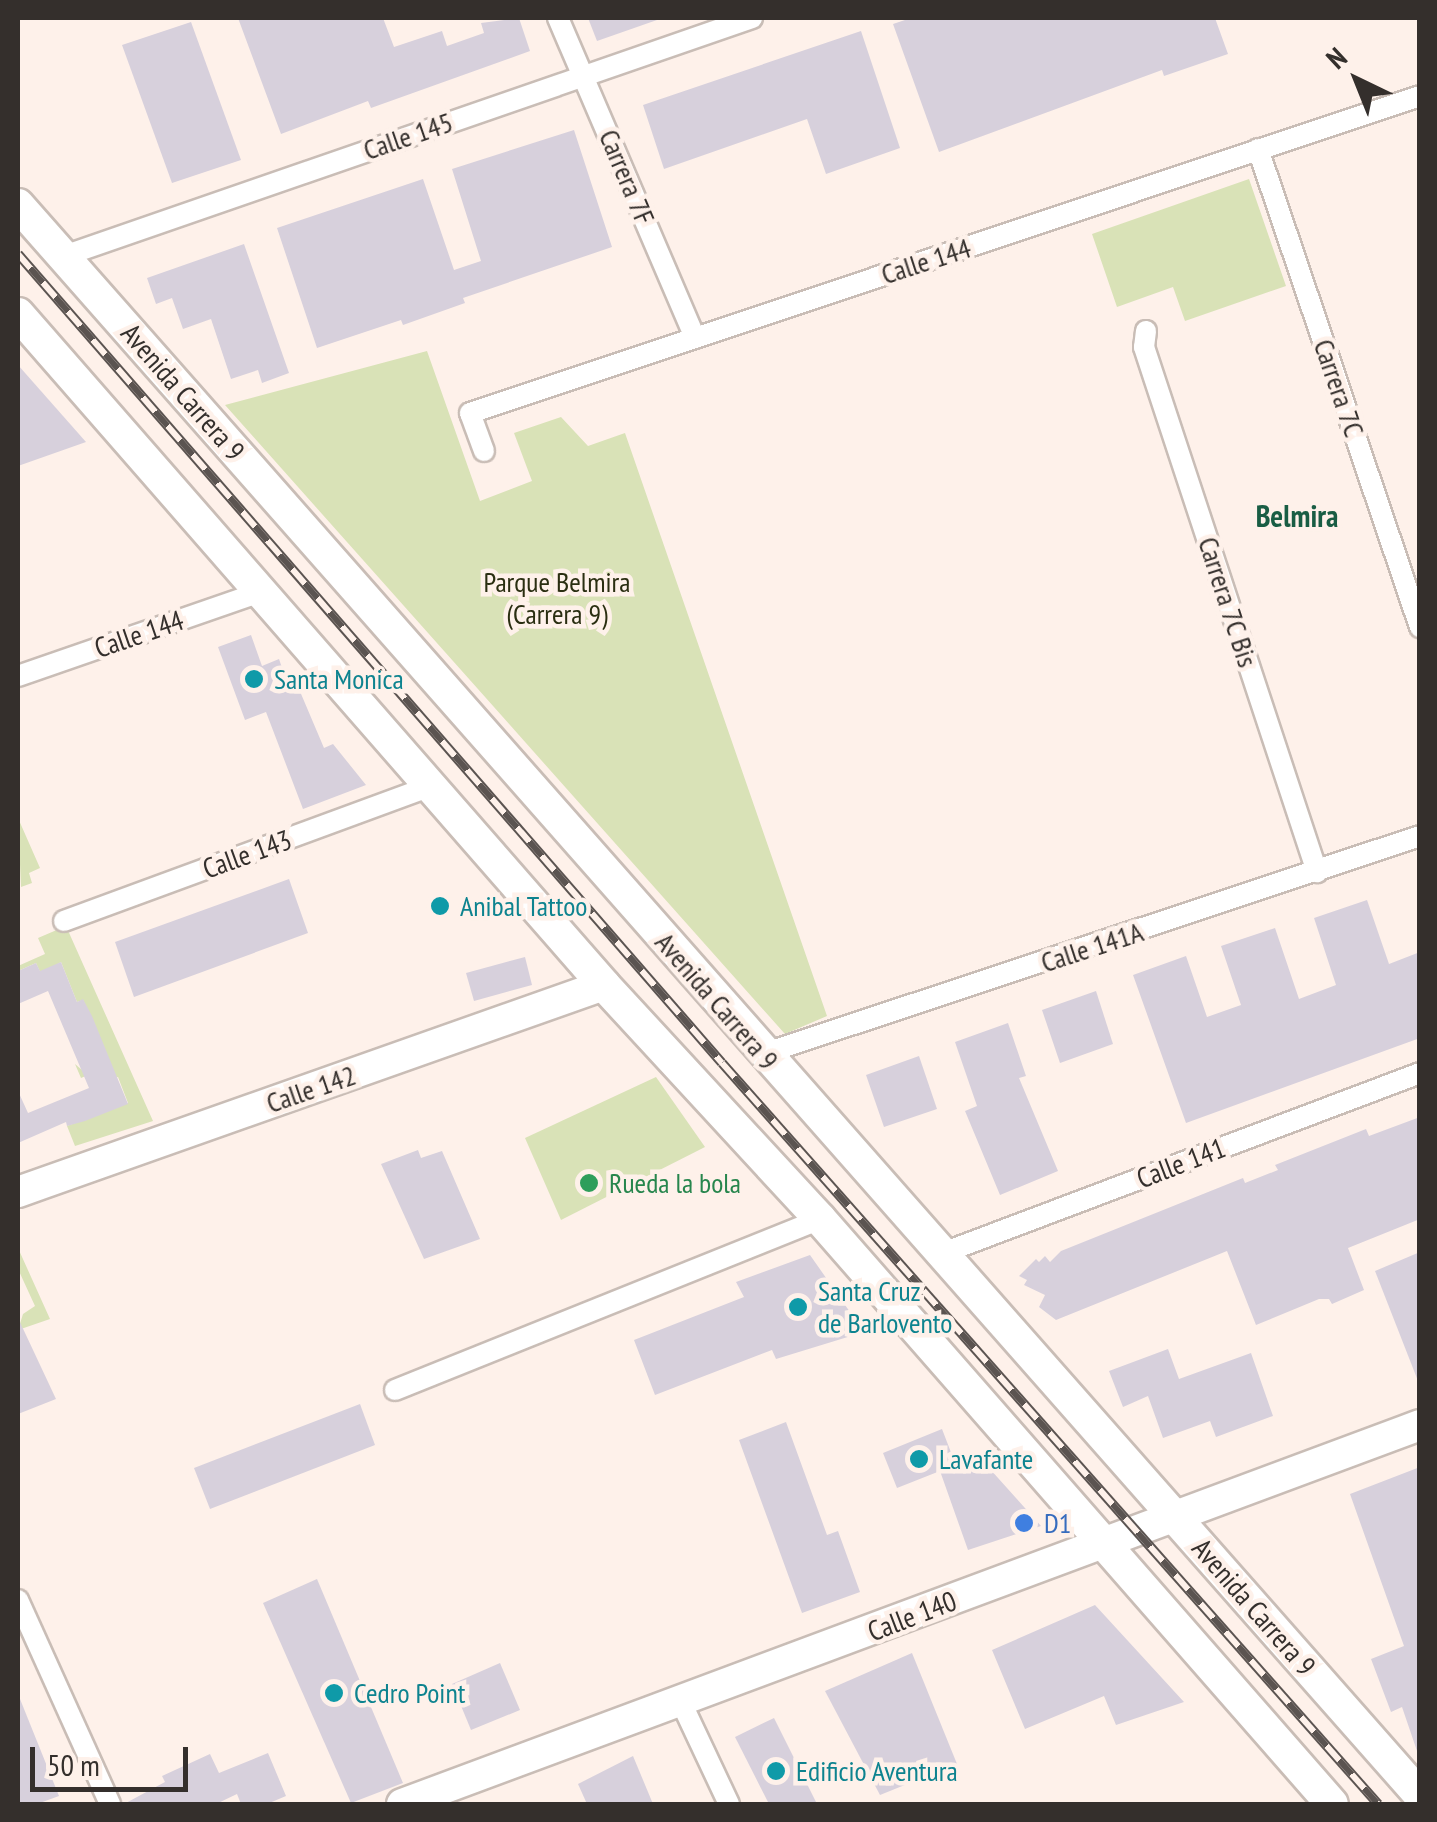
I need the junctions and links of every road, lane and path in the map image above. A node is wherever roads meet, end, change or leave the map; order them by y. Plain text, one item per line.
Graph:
1 (558, 18) edge
2 (752, 18) edge
3 (584, 75) junction
4 (1420, 96) edge
5 (1258, 150) junction
6 (18, 204) edge
7 (64, 256) junction
8 (18, 314) edge
9 (1146, 331) dead end
10 (695, 338) junction
11 (484, 450) dead end
12 (261, 592) junction
13 (1420, 627) edge
14 (18, 676) edge
15 (430, 786) junction
16 (1420, 836) edge
17 (1317, 872) junction
18 (64, 921) dead end
19 (604, 985) junction
20 (763, 1054) junction
21 (1420, 1073) edge
22 (18, 1192) edge
23 (820, 1220) junction
24 (942, 1253) junction
25 (395, 1390) dead end
26 (1420, 1425) edge
27 (1174, 1516) junction
28 (1105, 1543) junction
29 (18, 1600) edge
30 (681, 1702) junction
31 (1413, 1777) edge
32 (110, 1804) edge
33 (402, 1804) edge
34 (730, 1804) edge
35 (1332, 1804) edge

1 - 3 street, Carrera 7F
2 - 3 street, Calle 145
3 - 7 street, Calle 145
3 - 10 street, Carrera 7F
4 - 5 street, Calle 144
5 - 10 street, Calle 144
5 - 13 street, Carrera 7C
6 - 7 main road, Avenida Carrera 9
7 - 20 main road, Avenida Carrera 9
8 - 12 main road
9 - 17 street, Carrera 7C Bis
10 - 11 street, Calle 144
12 - 14 street, Calle 144
12 - 15 main road
15 - 18 street, Calle 143
15 - 19 main road
16 - 17 street, Calle 141A
17 - 20 street, Calle 141A
19 - 22 street, Calle 142
19 - 23 main road
20 - 24 main road, Avenida Carrera 9
21 - 24 street, Calle 141
23 - 25 street
23 - 28 main road
24 - 27 main road, Avenida Carrera 9
26 - 27 street, Calle 140
27 - 28 street, Calle 140
27 - 31 main road, Avenida Carrera 9
28 - 30 street, Calle 140
28 - 35 main road
29 - 32 street
30 - 33 street, Calle 140
30 - 34 street

